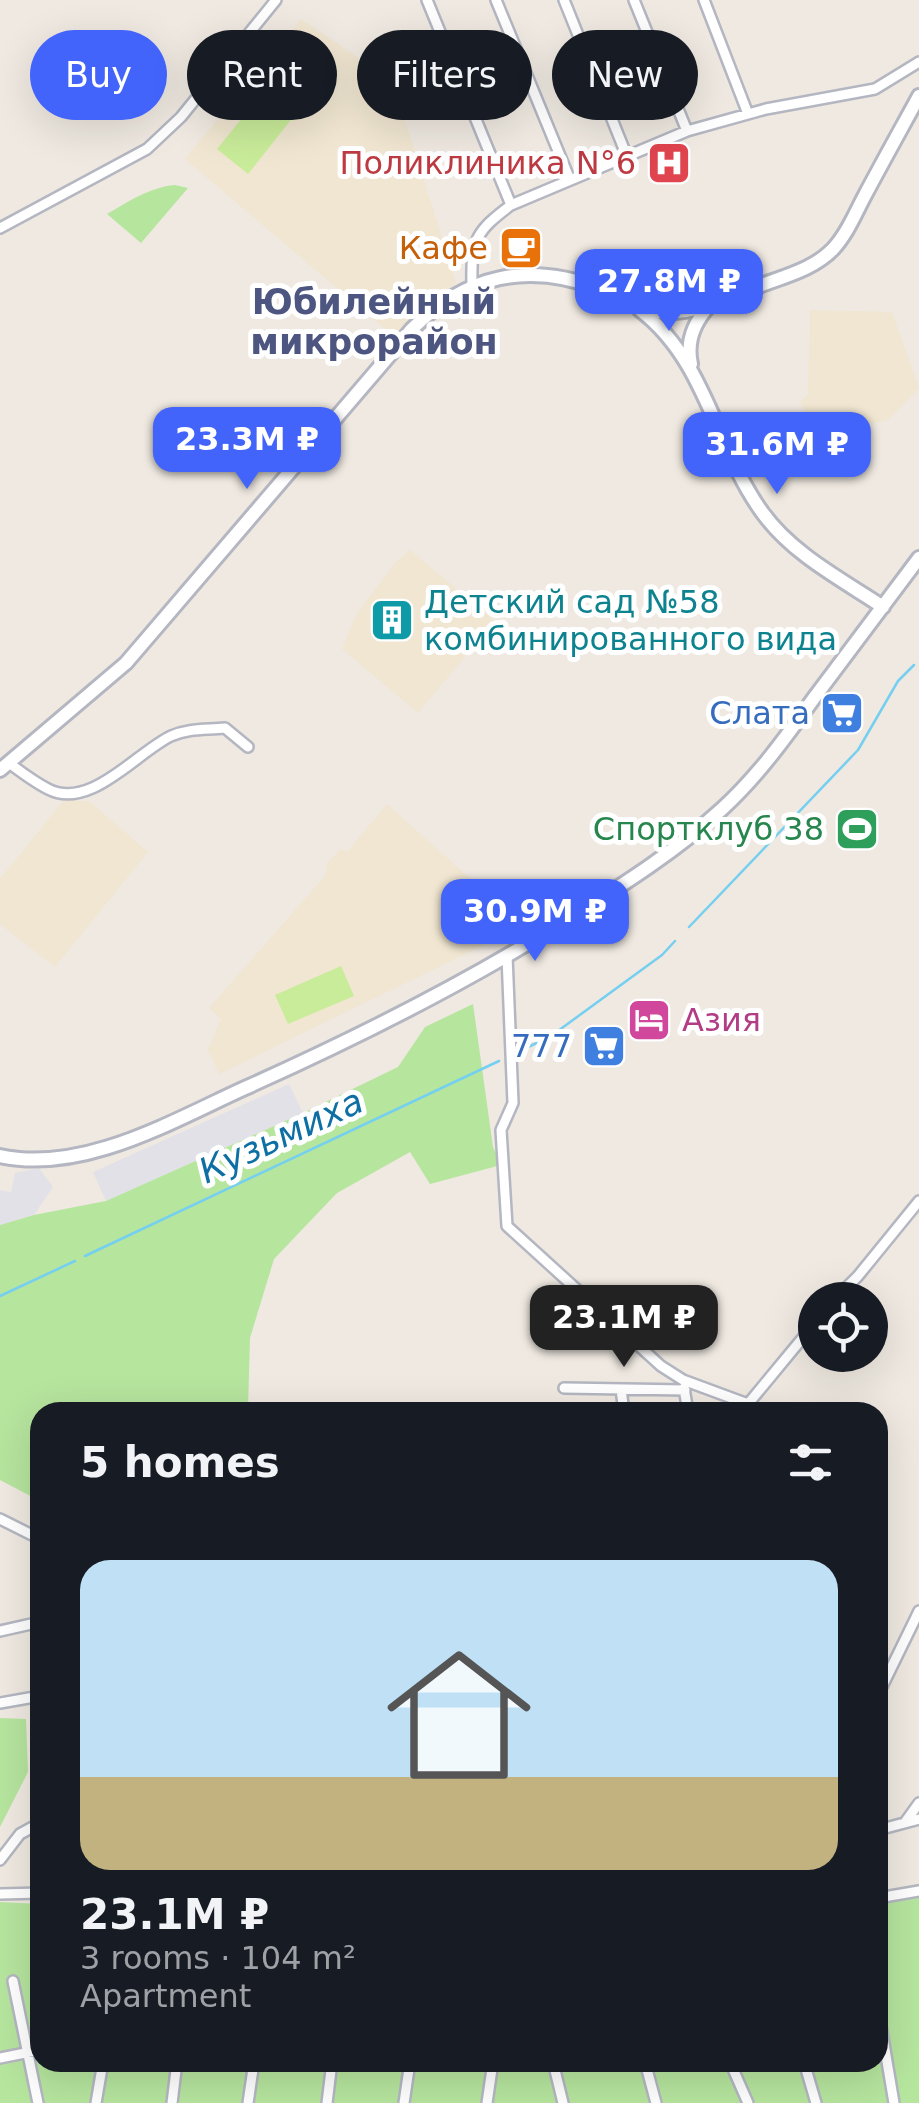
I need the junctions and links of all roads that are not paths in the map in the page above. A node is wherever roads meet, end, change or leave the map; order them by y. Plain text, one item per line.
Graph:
1 (276, 0) edge
2 (428, 0) edge
3 (496, 0) edge
4 (564, 0) edge
5 (634, 0) edge
6 (704, 0) edge
7 (919, 62) edge
8 (919, 96) edge
9 (748, 114) junction
10 (687, 131) junction
11 (626, 154) junction
12 (570, 180) junction
13 (511, 205) junction
14 (0, 228) edge
15 (472, 284) junction
16 (632, 304) junction
17 (710, 305) junction
18 (693, 372) junction
19 (919, 558) edge
20 (882, 607) junction
21 (248, 747) dead end
22 (4, 767) edge
23 (507, 956) junction
24 (0, 1156) edge
25 (919, 1201) edge
26 (852, 1282) edge
27 (798, 1344) edge
28 (684, 1385) junction
29 (564, 1388) dead end
30 (621, 1389) junction
31 (623, 1402) edge
32 (687, 1402) edge
33 (731, 1402) edge
34 (752, 1402) edge
35 (0, 1519) edge
36 (30, 1534) edge
37 (919, 1611) edge
38 (30, 1624) edge
39 (0, 1631) edge
40 (888, 1675) edge
41 (30, 1698) edge
42 (0, 1703) edge
43 (919, 1803) edge
44 (919, 1819) edge
45 (904, 1823) junction
46 (888, 1827) edge
47 (30, 1828) edge
48 (0, 1860) edge
49 (919, 1891) edge
50 (30, 1893) edge
51 (0, 1894) edge
52 (888, 1896) edge
53 (12, 1980) dead end
54 (28, 2052) junction
55 (0, 2058) edge
56 (30, 2062) edge
57 (888, 2067) edge
58 (32, 2072) edge
59 (101, 2072) edge
60 (176, 2072) edge
61 (253, 2072) edge
62 (331, 2072) edge
63 (409, 2072) edge
64 (492, 2072) edge
65 (556, 2072) edge
66 (647, 2072) edge
67 (734, 2072) edge
68 (807, 2072) edge
69 (38, 2103) edge
70 (96, 2103) edge
71 (172, 2103) edge
72 (248, 2103) edge
73 (328, 2103) edge
74 (404, 2103) edge
75 (487, 2103) edge
76 (562, 2103) edge
77 (656, 2103) edge
78 (748, 2103) edge
79 (816, 2103) edge
80 (894, 2103) edge

1 - 14 street
2 - 13 street
3 - 12 street
4 - 11 street
5 - 10 street
6 - 9 street
7 - 9 street
8 - 17 street
9 - 10 street
10 - 11 street
11 - 12 street
12 - 13 street
13 - 15 street
15 - 16 street
15 - 22 street
16 - 17 street
16 - 18 street
17 - 18 street
18 - 20 street
19 - 20 street
20 - 23 street
21 - 22 street
23 - 24 street
23 - 28 street
25 - 26 street
27 - 34 street
28 - 30 street
28 - 32 street
28 - 33 street
29 - 30 street
30 - 31 street
35 - 36 street
37 - 40 street
38 - 39 street
41 - 42 street
43 - 45 street
44 - 45 street
45 - 46 street
47 - 48 street
49 - 52 street
50 - 51 street
53 - 54 street
54 - 55 street
54 - 56 street
57 - 80 street
58 - 69 street
59 - 70 street
60 - 71 street
61 - 72 street
62 - 73 street
63 - 74 street
64 - 75 street
65 - 76 street
66 - 77 street
67 - 78 street
68 - 79 street

